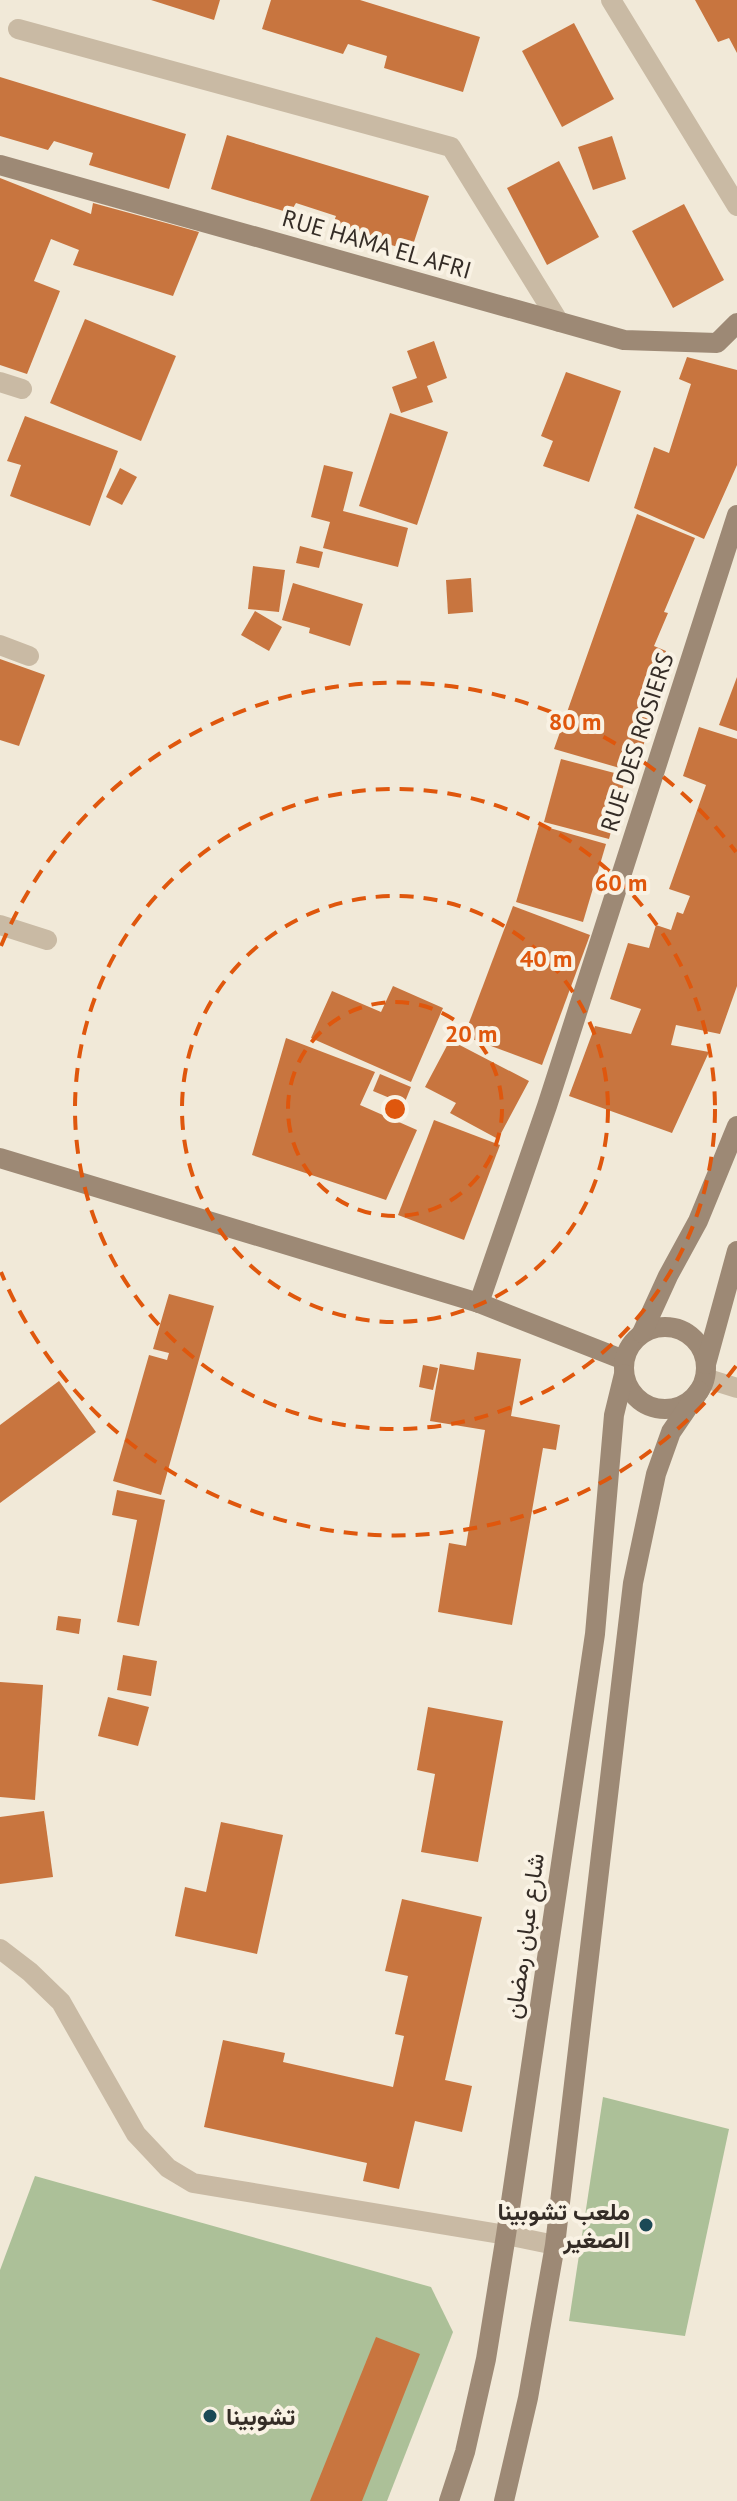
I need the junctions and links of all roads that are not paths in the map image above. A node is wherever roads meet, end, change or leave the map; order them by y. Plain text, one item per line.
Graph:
1 (611, 0) edge
2 (18, 29) dead end
3 (0, 165) edge
4 (737, 206) edge
5 (559, 322) junction
6 (737, 323) edge
7 (0, 382) edge
8 (22, 389) dead end
9 (737, 515) edge
10 (0, 645) edge
11 (29, 656) dead end
12 (0, 925) edge
13 (47, 940) dead end
14 (737, 1126) edge
15 (0, 1158) edge
16 (737, 1251) edge
17 (479, 1303) junction
18 (642, 1333) junction
19 (624, 1367) junction
20 (703, 1378) junction
21 (737, 1388) edge
22 (0, 1949) edge
23 (506, 2235) junction
24 (555, 2245) junction
25 (449, 2501) edge
26 (504, 2501) edge

1 - 4 street
2 - 5 street
3 - 5 street, RUE HAMA EL AFRI
5 - 6 street, RUE HAMA EL AFRI
7 - 8 street
9 - 17 street, RUE DES ROSIERS
10 - 11 street
12 - 13 street
14 - 18 street, شارع عبان رمضان
15 - 17 street
16 - 20 street
17 - 19 street
18 - 19 street, شارع عبان رمضان
18 - 20 street
19 - 20 street
19 - 23 street, شارع عبان رمضان
20 - 21 street
20 - 24 street
22 - 23 street
23 - 24 street
23 - 25 street, شارع عبان رمضان
24 - 26 street

